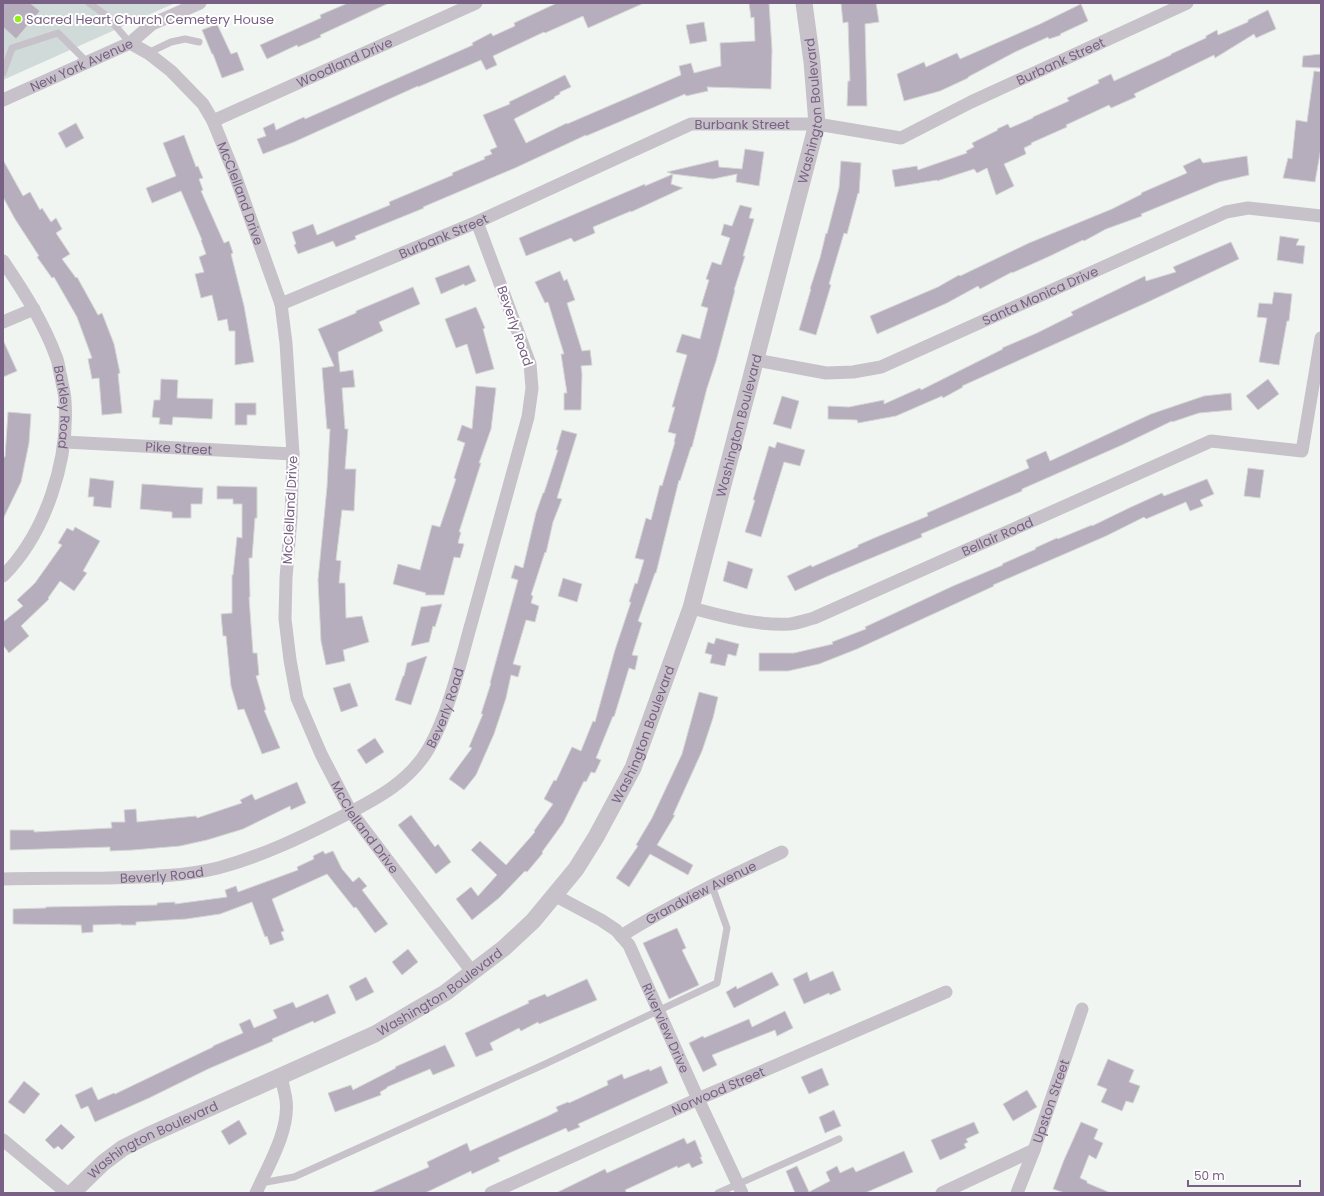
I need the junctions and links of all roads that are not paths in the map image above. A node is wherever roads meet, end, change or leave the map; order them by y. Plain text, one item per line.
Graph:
1 (89, 3) edge
2 (200, 3) edge
3 (476, 3) edge
4 (804, 3) edge
5 (1187, 3) edge
6 (199, 42) dead end
7 (130, 43) junction
8 (148, 53) junction
9 (88, 62) junction
10 (3, 73) edge
11 (3, 100) edge
12 (213, 121) junction
13 (817, 124) junction
14 (1321, 216) edge
15 (477, 222) junction
16 (3, 261) edge
17 (281, 304) junction
18 (34, 308) junction
19 (3, 322) edge
20 (1321, 338) edge
21 (756, 360) junction
22 (65, 442) junction
23 (293, 454) junction
24 (3, 576) edge
25 (691, 608) junction
26 (351, 812) junction
27 (782, 852) dead end
28 (3, 879) edge
29 (712, 886) junction
30 (554, 895) junction
31 (621, 936) junction
32 (473, 973) junction
33 (946, 992) dead end
34 (1082, 1009) dead end
35 (658, 1011) junction
36 (280, 1075) junction
37 (698, 1099) junction
38 (839, 1139) dead end
39 (3, 1140) edge
40 (1034, 1150) junction
41 (258, 1188) edge
42 (740, 1188) edge
43 (66, 1193) edge
44 (72, 1193) edge
45 (491, 1193) edge
46 (718, 1193) edge
47 (942, 1193) edge
48 (1017, 1193) edge

1 - 7 lane
2 - 7 street, New York Avenue
3 - 12 street, Woodland Drive
4 - 13 street, Washington Boulevard
5 - 13 street, Burbank Street
6 - 8 lane
7 - 8 street, McClelland Drive
7 - 9 street, New York Avenue
8 - 12 street, McClelland Drive
9 - 10 lane
9 - 11 street, New York Avenue
12 - 17 street, McClelland Drive
13 - 15 street, Burbank Street
13 - 21 street, Washington Boulevard
14 - 21 street, Santa Monica Drive
15 - 17 street, Burbank Street
15 - 26 street, Beverly Road
16 - 18 street, Barkley Road
17 - 23 street, McClelland Drive
18 - 19 street
18 - 22 street, Barkley Road
20 - 25 street, Bellair Road
21 - 25 street, Washington Boulevard
22 - 23 street, Pike Street
22 - 24 street, Barkley Road
23 - 26 street, McClelland Drive
25 - 30 street, Washington Boulevard
26 - 28 street, Beverly Road
26 - 32 street, McClelland Drive
27 - 29 street, Grandview Avenue
29 - 31 street, Grandview Avenue
29 - 35 lane
30 - 31 street, Riverview Drive
30 - 32 street, Washington Boulevard
31 - 35 street, Riverview Drive
32 - 36 street, Washington Boulevard
33 - 37 street, Norwood Street
34 - 40 street, Upston Street
35 - 37 street, Riverview Drive
35 - 41 lane
36 - 41 street
36 - 44 street, Washington Boulevard
37 - 42 street, Riverview Drive
37 - 45 street, Norwood Street
38 - 42 lane
39 - 43 street
40 - 47 street
40 - 48 street, Upston Street
42 - 46 lane

